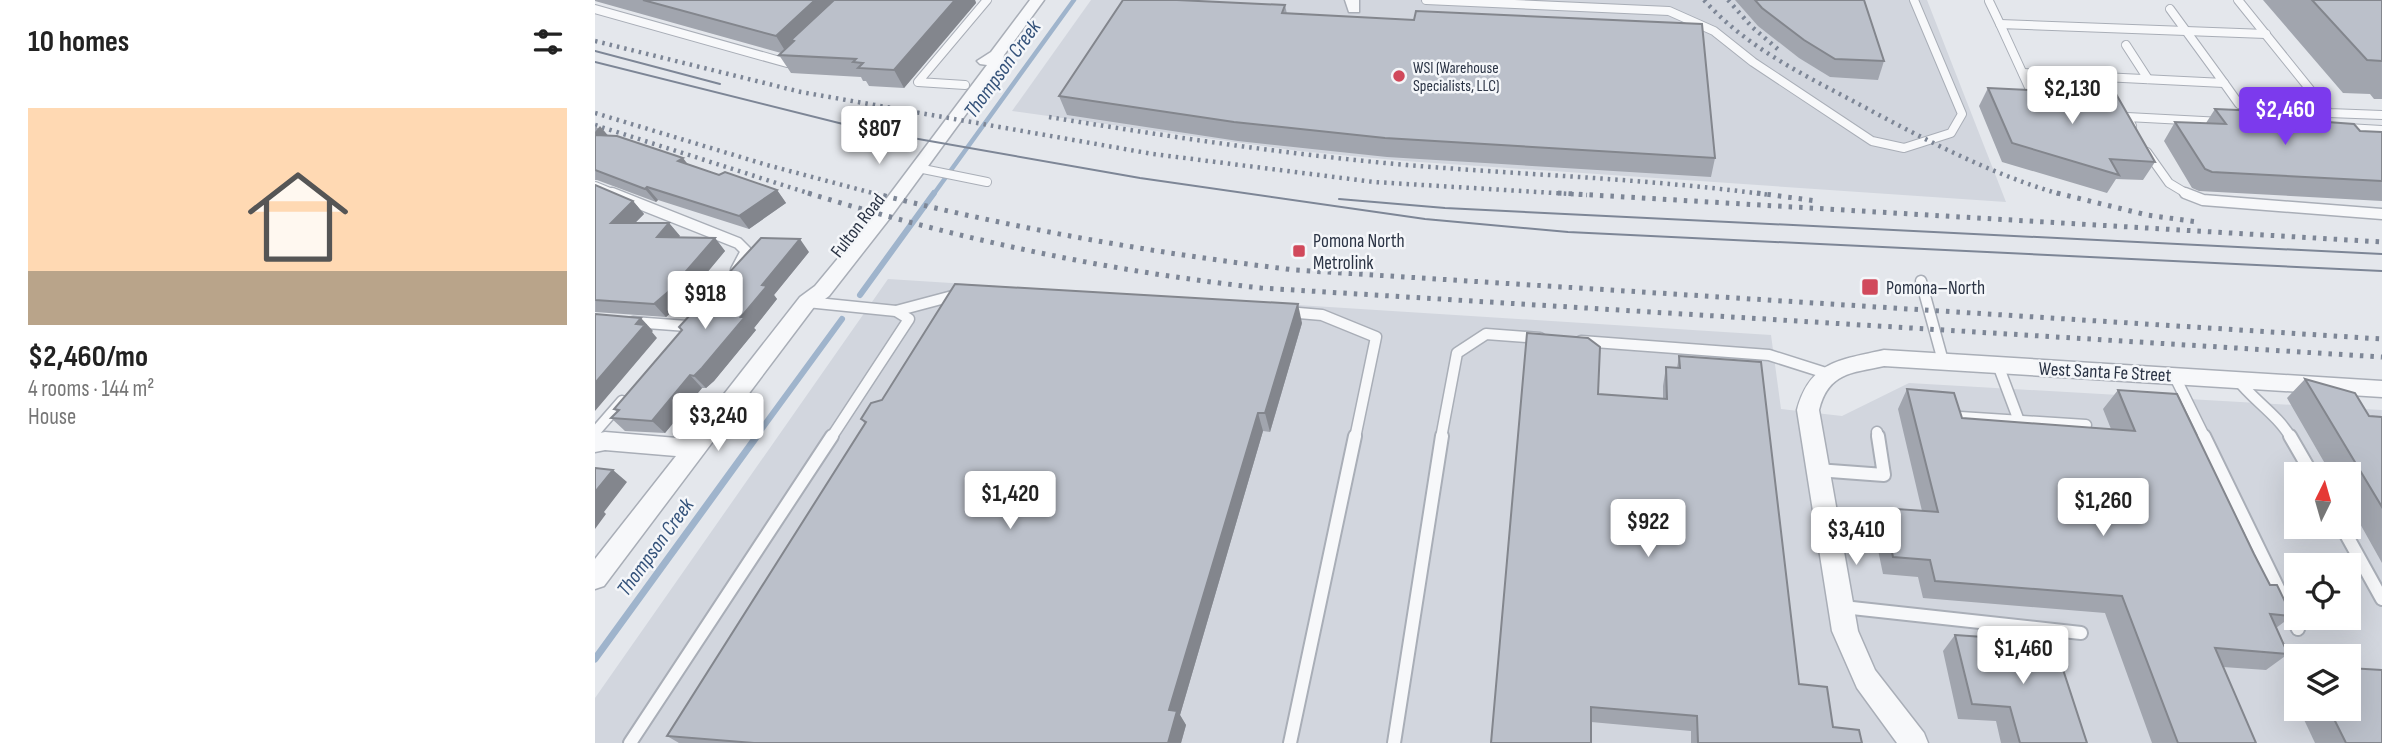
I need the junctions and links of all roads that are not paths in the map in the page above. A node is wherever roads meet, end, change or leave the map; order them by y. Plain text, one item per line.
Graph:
1 (987, 0) edge
2 (1037, 0) edge
3 (1426, 0) edge
4 (1914, 0) edge
5 (2238, 0) edge
6 (1989, 1) edge
7 (595, 9) edge
8 (2170, 9) dead end
9 (2000, 24) junction
10 (2186, 31) junction
11 (2266, 34) junction
12 (2126, 45) dead end
13 (797, 54) edge
14 (996, 55) junction
15 (2022, 73) junction
16 (2148, 79) junction
17 (2224, 83) junction
18 (965, 85) junction
19 (2033, 96) edge
20 (2239, 104) dead end
21 (2382, 116) edge
22 (2234, 122) edge
23 (2342, 128) edge
24 (2382, 130) edge
25 (923, 169) junction
26 (987, 182) dead end
27 (595, 186) edge
28 (2382, 214) edge
29 (732, 274) edge
30 (1921, 281) dead end
31 (970, 295) edge
32 (807, 302) junction
33 (896, 311) junction
34 (1270, 312) edge
35 (696, 316) edge
36 (621, 321) edge
37 (687, 326) junction
38 (678, 336) edge
39 (1553, 339) edge
40 (1566, 340) edge
41 (1943, 361) junction
42 (1998, 365) junction
43 (1829, 374) junction
44 (2174, 375) junction
45 (2237, 379) junction
46 (2382, 389) edge
47 (625, 397) edge
48 (1960, 417) edge
49 (2019, 421) junction
50 (2086, 425) edge
51 (595, 432) edge
52 (1877, 432) dead end
53 (595, 443) edge
54 (695, 447) junction
55 (2305, 462) edge
56 (1817, 470) junction
57 (2349, 539) edge
58 (595, 578) edge
59 (2382, 599) edge
60 (2284, 600) edge
61 (1840, 607) junction
62 (2081, 633) dead end
63 (630, 743) edge
64 (1290, 743) edge
65 (1394, 743) edge
66 (1914, 743) edge

1 - 18 lane
2 - 14 street, Fulton Road
3 - 4 lane
5 - 11 lane
6 - 9 lane
7 - 13 lane
8 - 10 lane
9 - 10 lane
9 - 15 lane
10 - 11 lane
10 - 17 lane
11 - 21 lane
12 - 16 lane
14 - 18 street, Fulton Road
14 - 25 street, Fulton Road
15 - 16 lane
15 - 19 lane
16 - 17 lane
17 - 20 lane
18 - 32 street, Fulton Road
22 - 28 lane
23 - 24 lane
25 - 26 lane
25 - 32 street, Fulton Road
27 - 29 lane
30 - 41 lane
31 - 33 lane
32 - 33 lane
32 - 54 street, Fulton Road
33 - 63 lane
34 - 64 lane
35 - 37 lane
36 - 37 lane
37 - 38 lane
39 - 65 lane
40 - 43 lane
41 - 42 street, West Santa Fe Street
41 - 43 street, West Santa Fe Street
42 - 44 street, West Santa Fe Street
42 - 49 lane
43 - 56 street
44 - 45 street, West Santa Fe Street
44 - 60 lane
45 - 46 street, West Santa Fe Street
45 - 55 lane
47 - 51 lane
48 - 49 lane
49 - 50 lane
52 - 56 lane
53 - 54 street
54 - 58 street, Fulton Road
56 - 61 street
57 - 59 lane
61 - 62 lane
61 - 66 street

